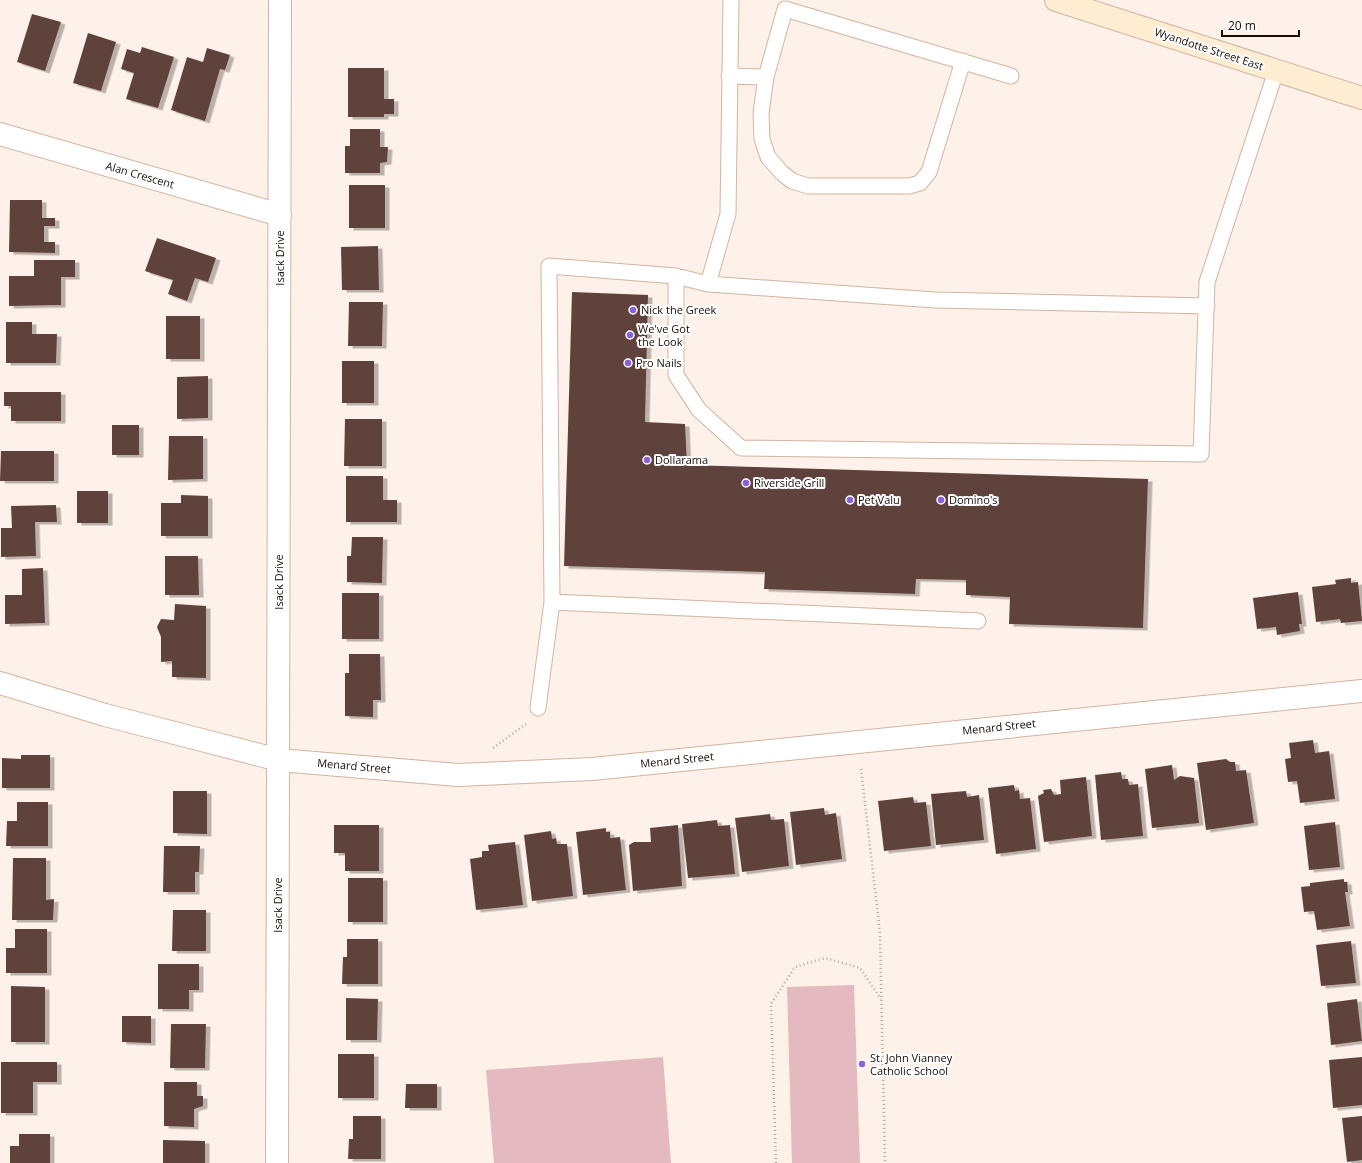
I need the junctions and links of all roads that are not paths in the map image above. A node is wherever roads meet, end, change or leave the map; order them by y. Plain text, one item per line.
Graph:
1 (280, 0) edge
2 (731, 0) edge
3 (1056, 0) edge
4 (963, 61) junction
5 (1276, 70) junction
6 (729, 76) junction
7 (1011, 76) dead end
8 (766, 77) junction
9 (1362, 98) edge
10 (0, 134) edge
11 (280, 215) junction
12 (676, 276) junction
13 (708, 284) junction
14 (1207, 306) junction
15 (552, 602) junction
16 (978, 621) dead end
17 (0, 683) edge
18 (1362, 691) edge
19 (538, 708) road end
20 (279, 760) junction
21 (277, 1163) edge

1 - 11 street, Isack Drive
2 - 6 lane
3 - 5 street, Wyandotte Street East
4 - 7 lane
4 - 8 lane
4 - 8 lane
5 - 9 street, Wyandotte Street East
5 - 14 lane
6 - 8 lane
6 - 13 lane
10 - 11 street, Alan Crescent
11 - 20 street, Isack Drive
12 - 13 lane
12 - 14 lane
12 - 15 lane
13 - 14 lane
15 - 16 lane
15 - 19 lane
17 - 20 street, Menard Street
18 - 20 street, Menard Street
20 - 21 street, Isack Drive

